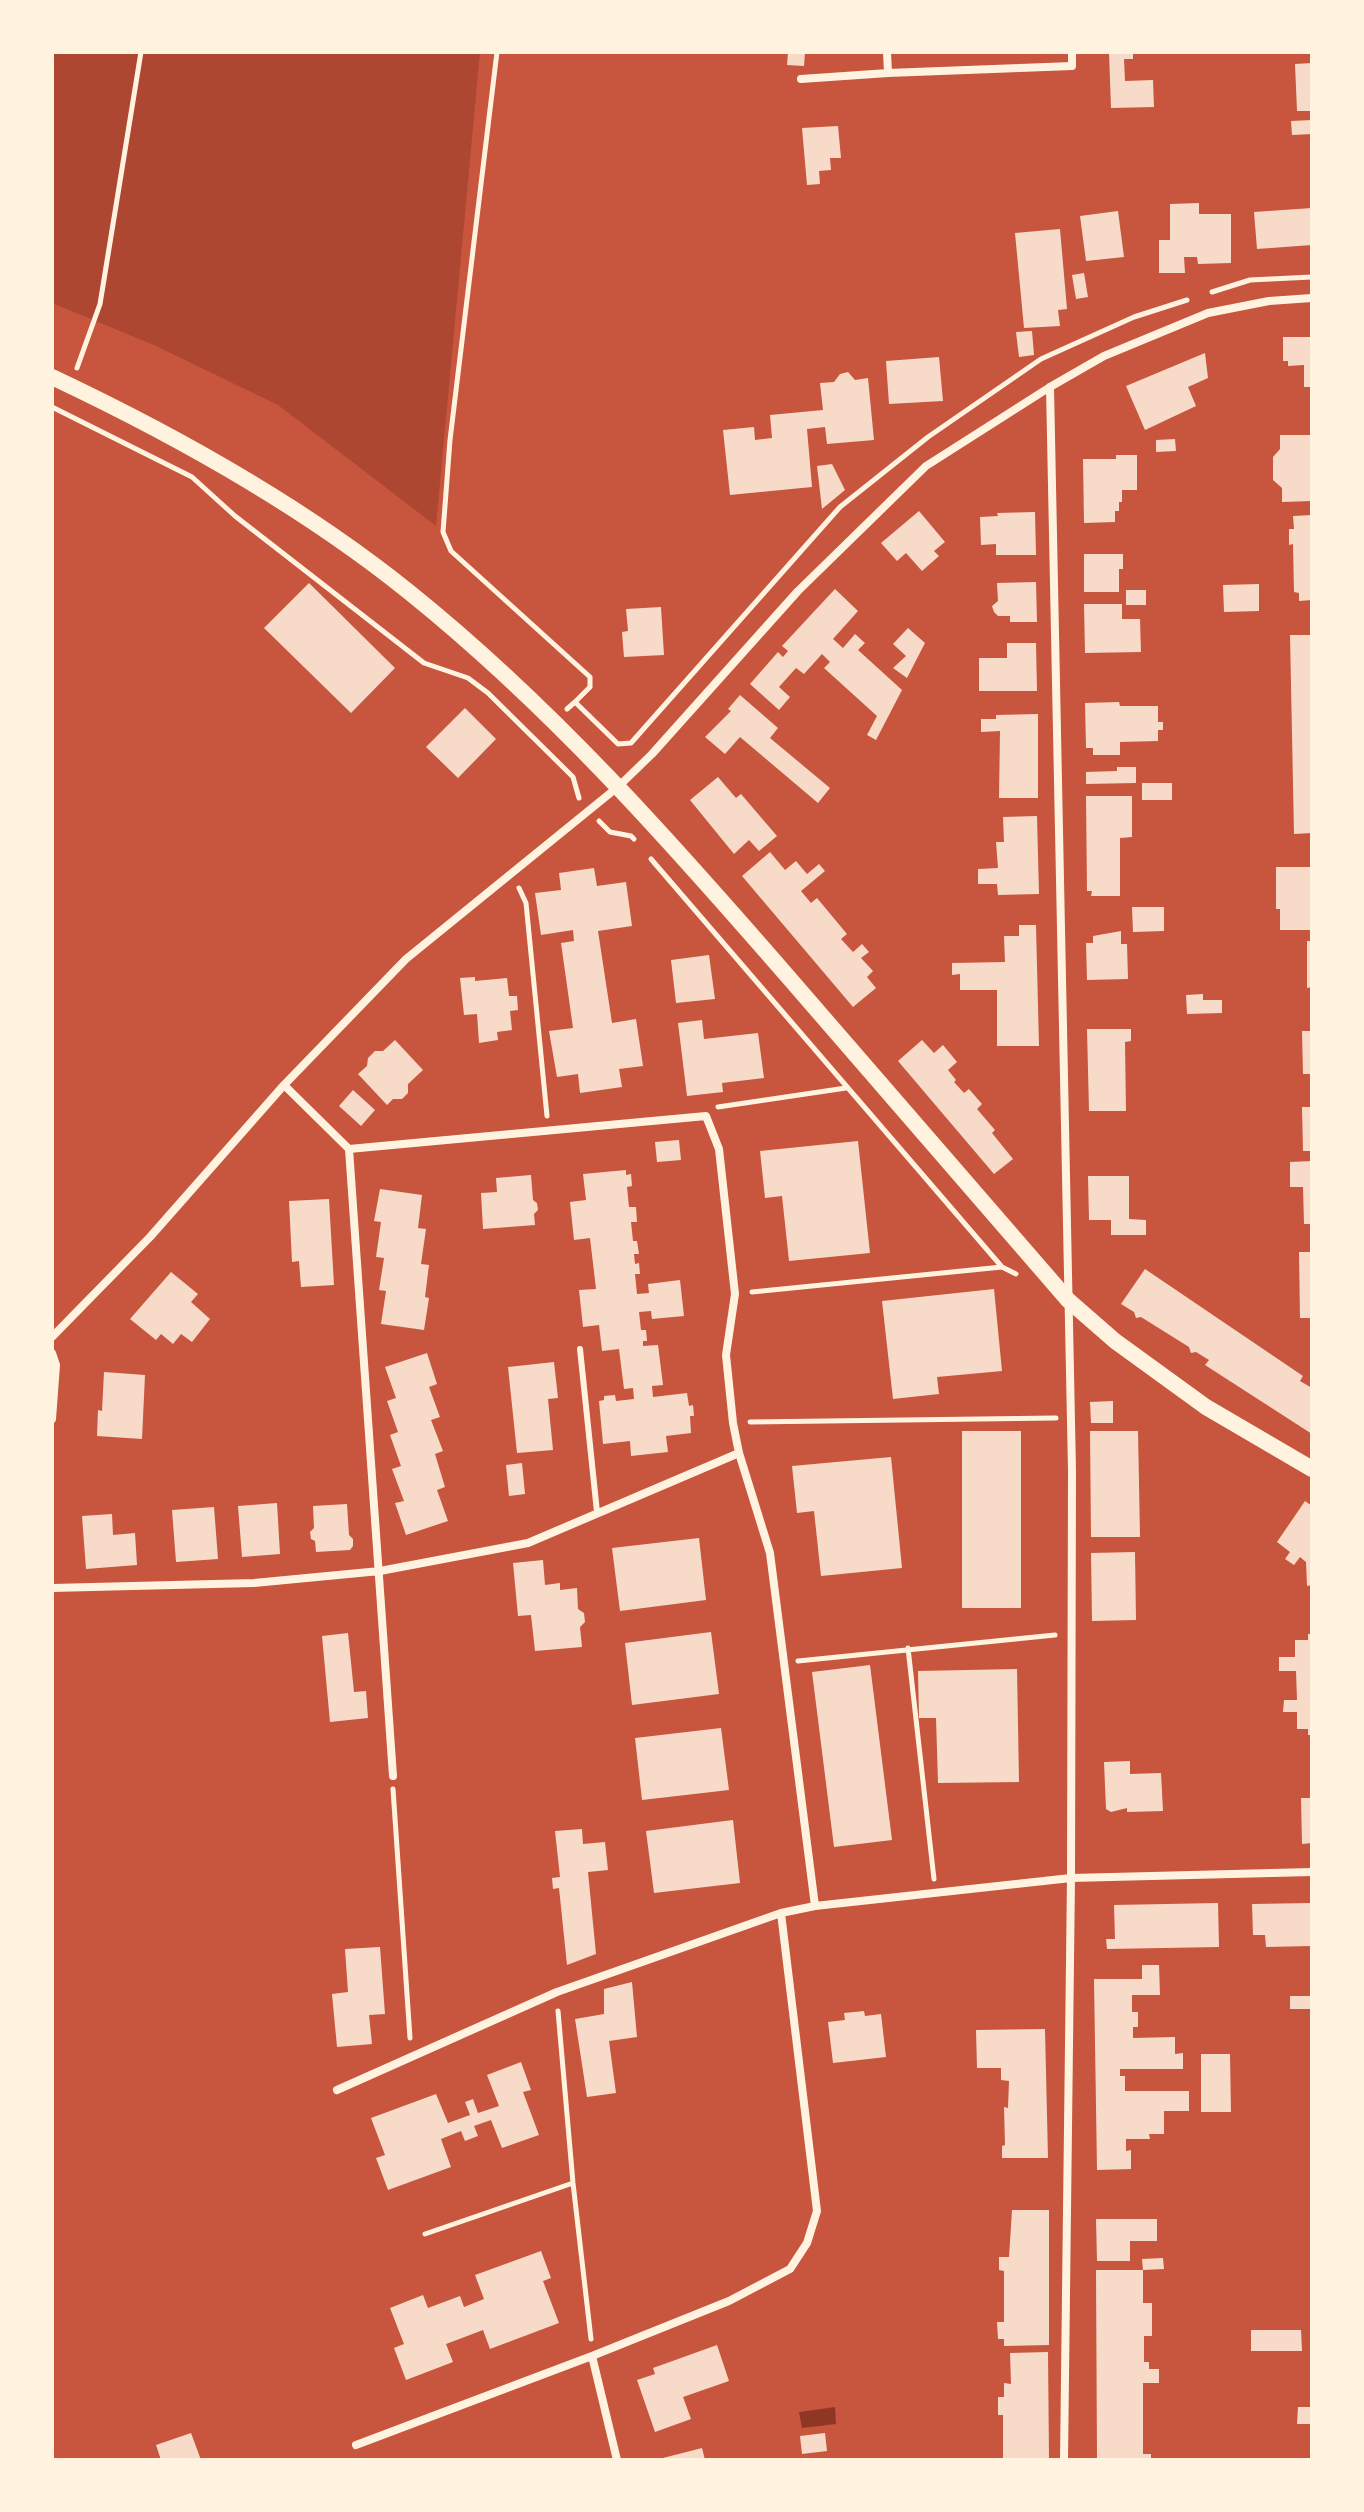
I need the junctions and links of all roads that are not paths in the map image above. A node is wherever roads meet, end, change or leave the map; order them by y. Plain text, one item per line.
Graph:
1 (887, 52) edge
2 (1072, 52) edge
3 (888, 73) junction
4 (801, 79) dead end
5 (1312, 298) edge
6 (52, 377) edge
7 (1050, 387) junction
8 (619, 786) junction
9 (284, 1085) junction
10 (349, 1149) junction
11 (1068, 1300) junction
12 (52, 1337) edge
13 (580, 1349) dead end
14 (52, 1353) edge
15 (52, 1419) edge
16 (739, 1453) junction
17 (1312, 1469) edge
18 (597, 1512) junction
19 (380, 1571) junction
20 (52, 1588) edge
21 (393, 1776) road end
22 (1312, 1872) edge
23 (1071, 1878) junction
24 (815, 1906) junction
25 (781, 1913) junction
26 (337, 2090) dead end
27 (592, 2356) junction
28 (356, 2445) dead end
29 (617, 2460) edge
30 (1064, 2460) edge

1 - 3 street
2 - 3 street
3 - 4 street
5 - 7 street
6 - 8 main road
7 - 8 street
7 - 11 street
8 - 9 street
8 - 11 main road
9 - 10 street
9 - 12 street
10 - 16 street
10 - 19 street
11 - 17 main road
11 - 23 street
13 - 18 lane
14 - 15 street
16 - 18 street
16 - 24 street
18 - 19 street
19 - 20 street
19 - 21 street
22 - 23 street
23 - 24 street
23 - 30 street
24 - 25 street
25 - 26 street
25 - 27 street
27 - 28 street
27 - 29 street

